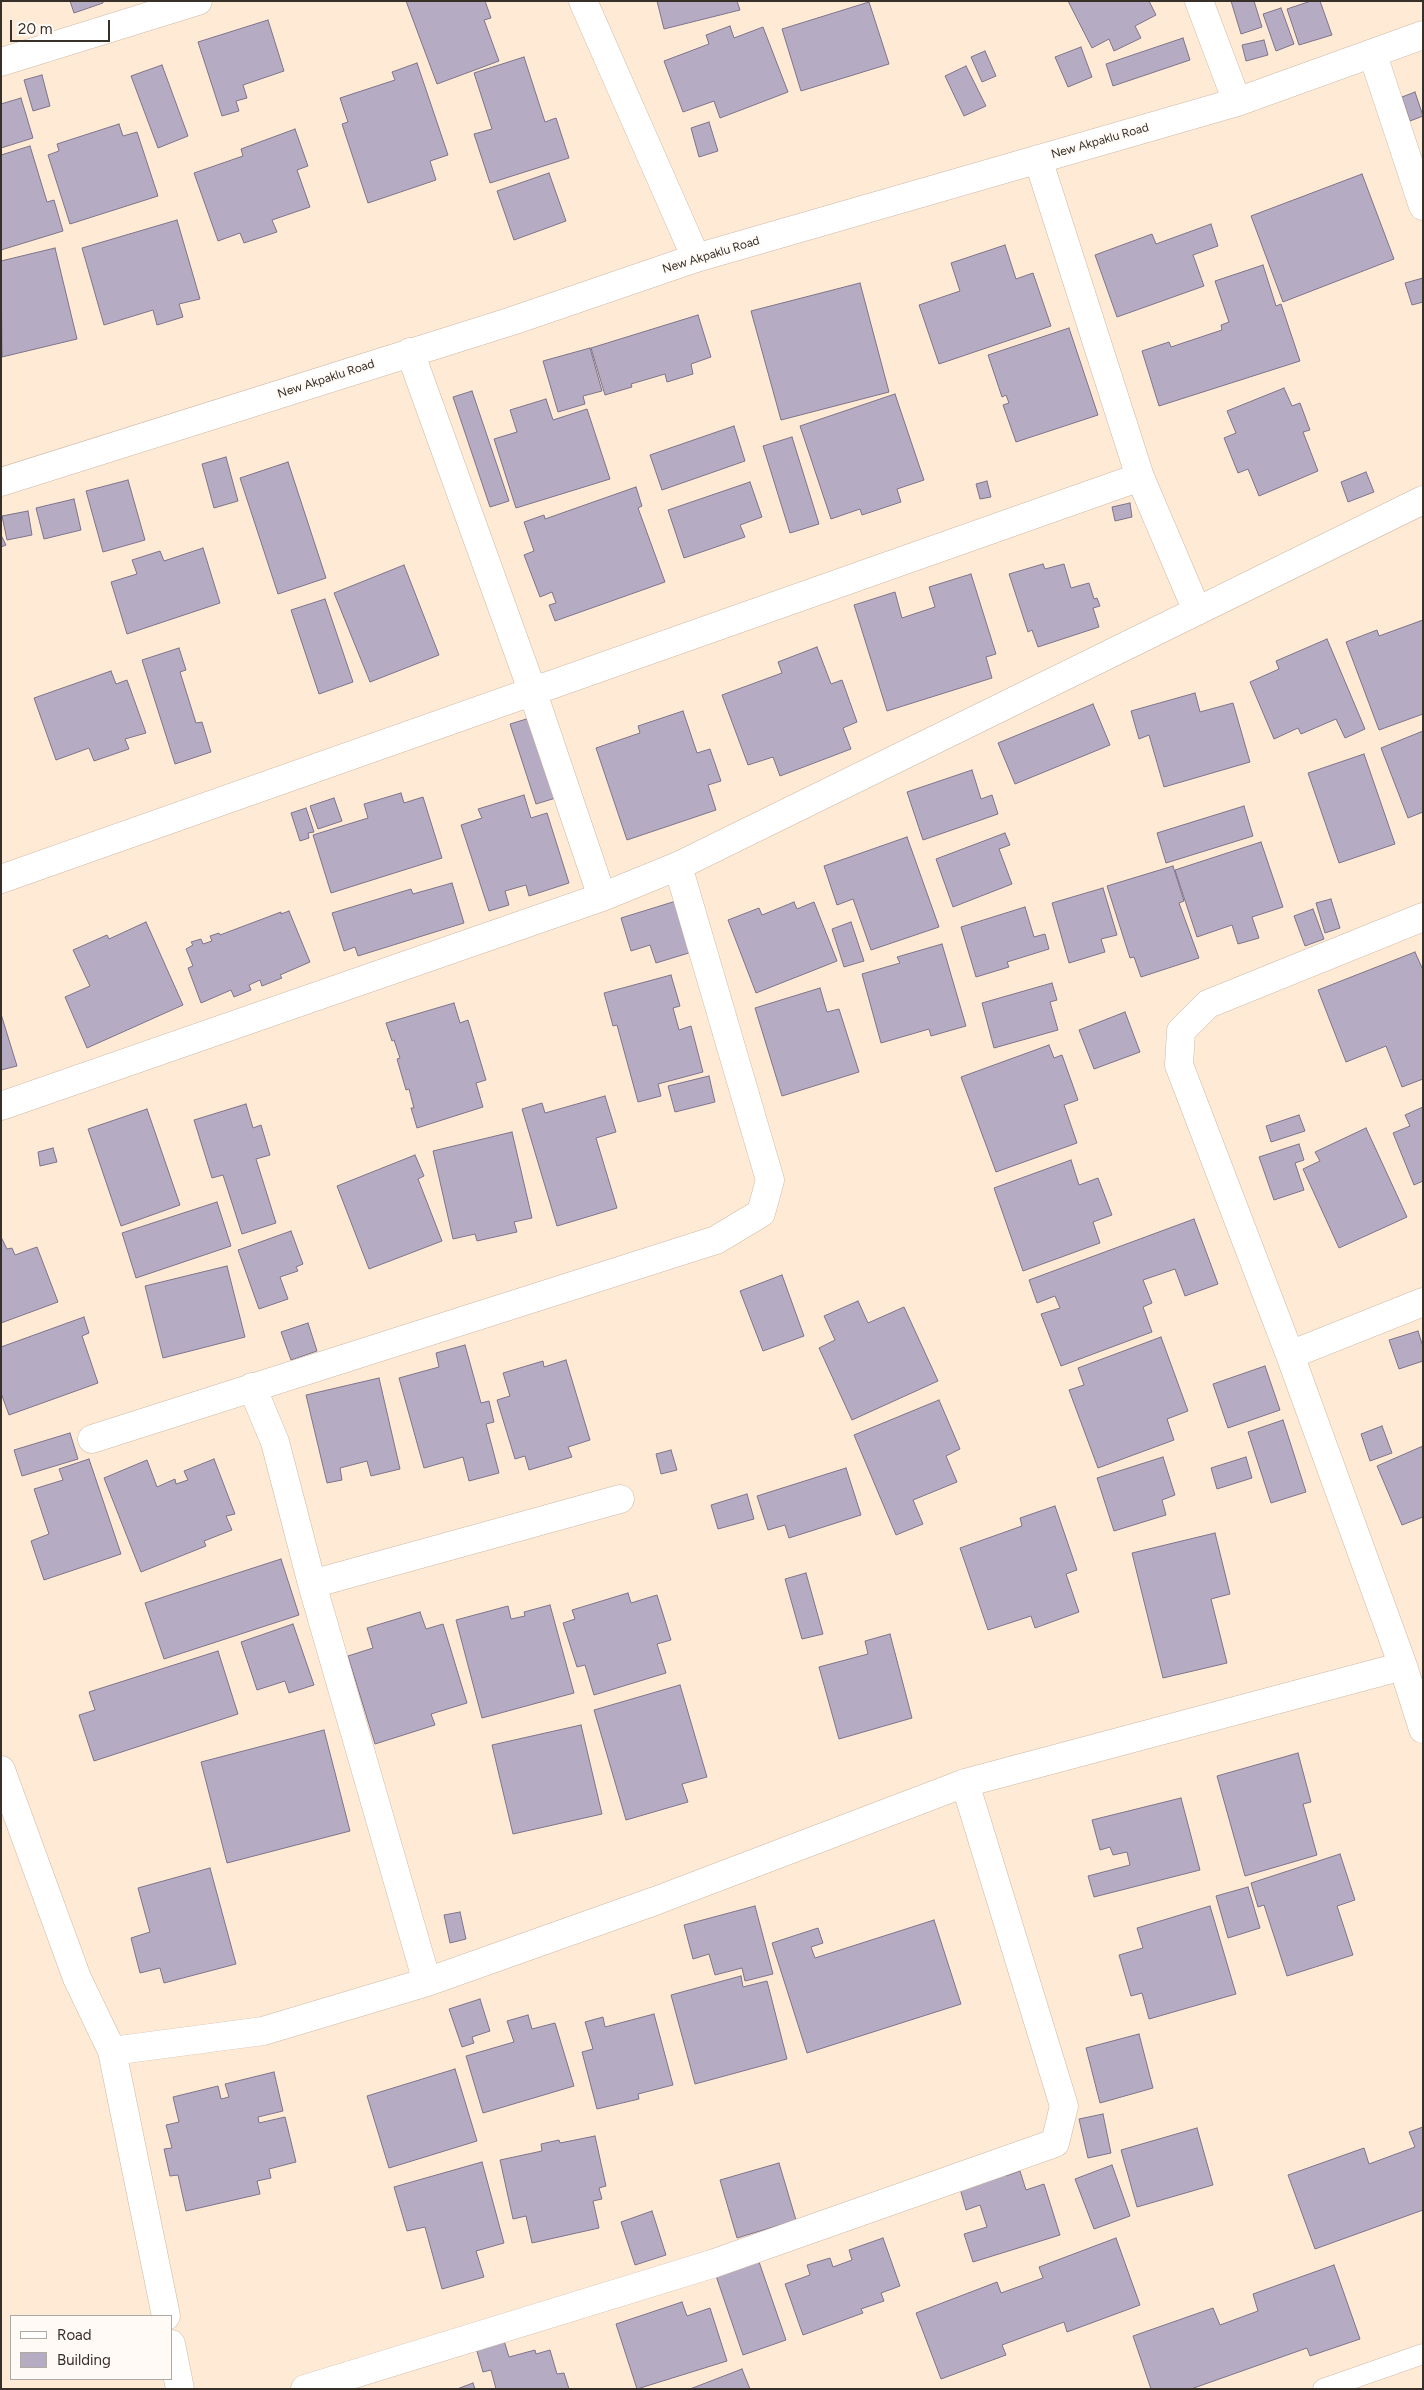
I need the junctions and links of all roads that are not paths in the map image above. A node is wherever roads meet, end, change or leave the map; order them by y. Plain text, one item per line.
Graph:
1 (198, 1) edge
2 (583, 1) edge
3 (1199, 1) edge
4 (1423, 35) edge
5 (1373, 55) junction
6 (1, 62) edge
7 (1237, 102) junction
8 (1038, 159) junction
9 (1423, 206) edge
10 (696, 258) junction
11 (410, 352) junction
12 (1140, 476) junction
13 (1, 482) edge
14 (1423, 500) edge
15 (1197, 611) junction
16 (532, 690) junction
17 (678, 866) junction
18 (1, 879) edge
19 (602, 897) junction
20 (1423, 917) edge
21 (1, 1106) edge
22 (1423, 1302) edge
23 (1290, 1355) junction
24 (252, 1387) junction
25 (92, 1439) dead end
26 (620, 1499) dead end
27 (312, 1584) junction
28 (1403, 1666) junction
29 (1423, 1729) edge
30 (1, 1770) edge
31 (965, 1783) junction
32 (427, 1982) junction
33 (112, 2051) junction
34 (166, 2315) edge
35 (172, 2349) edge
36 (1423, 2354) edge
37 (180, 2389) edge
38 (305, 2389) edge
39 (1323, 2389) edge

1 - 6 street
2 - 10 street
3 - 7 street
4 - 5 street, New Akpaklu Road
5 - 7 street, New Akpaklu Road
5 - 9 street
7 - 8 street, New Akpaklu Road
8 - 10 street, New Akpaklu Road
8 - 12 street
10 - 11 street, New Akpaklu Road
11 - 13 street, New Akpaklu Road
11 - 16 street
12 - 15 street
12 - 16 street
14 - 15 street
15 - 17 street
16 - 18 street
16 - 19 street
17 - 19 street
17 - 24 street
19 - 21 street
20 - 23 street
22 - 23 street
23 - 28 street
24 - 25 street
24 - 27 street
26 - 27 street
27 - 32 street
28 - 29 street
28 - 31 street
30 - 33 street
31 - 32 street
31 - 38 street
32 - 33 street
33 - 34 street
35 - 37 street
36 - 39 lane

